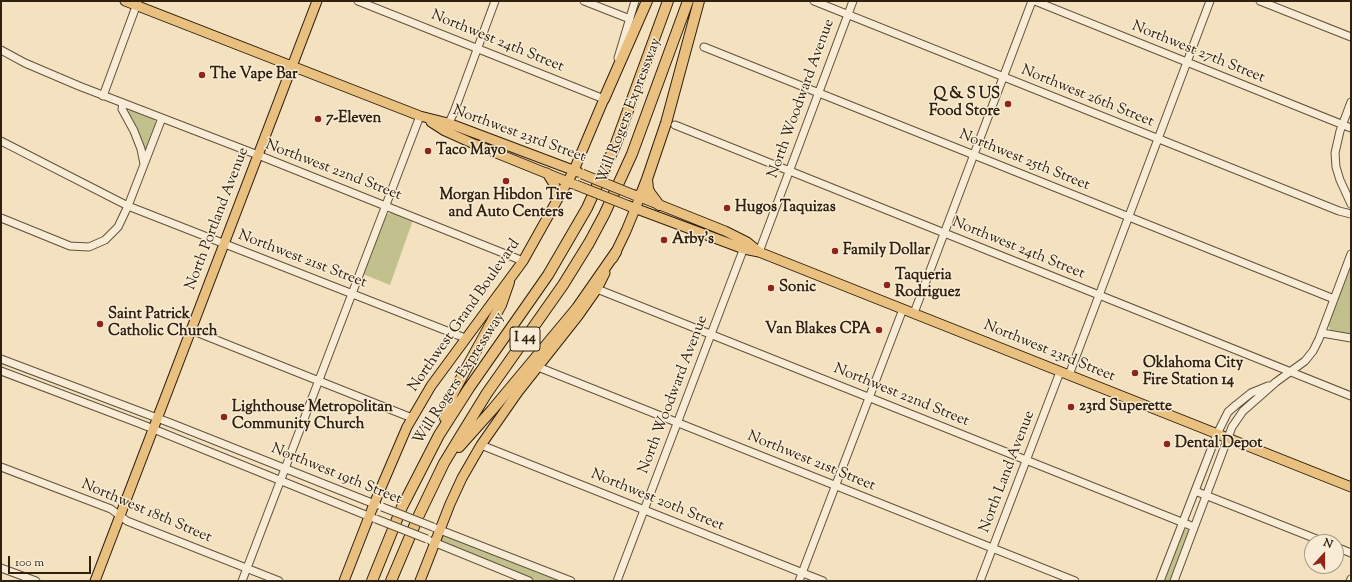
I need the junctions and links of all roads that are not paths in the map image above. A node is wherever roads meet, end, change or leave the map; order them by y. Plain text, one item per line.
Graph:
1 (125, 1) edge
2 (317, 1) edge
3 (358, 1) edge
4 (495, 1) edge
5 (584, 1) edge
6 (635, 1) edge
7 (647, 1) edge
8 (668, 1) edge
9 (688, 1) edge
10 (699, 1) edge
11 (814, 1) edge
12 (853, 1) edge
13 (1034, 1) edge
14 (1210, 1) edge
15 (1260, 1) edge
16 (138, 3) edge
17 (848, 14) junction
18 (630, 19) junction
19 (1351, 37) edge
20 (704, 47) dead end
21 (477, 48) junction
22 (1, 50) edge
23 (1187, 62) junction
24 (292, 65) junction
25 (1003, 77) junction
26 (818, 93) junction
27 (103, 96) junction
28 (604, 99) junction
29 (1351, 102) edge
30 (123, 103) junction
31 (420, 116) junction
32 (162, 118) junction
33 (1342, 124) junction
34 (675, 125) dead end
35 (447, 127) junction
36 (1351, 128) edge
37 (1158, 139) junction
38 (1, 141) edge
39 (258, 155) junction
40 (974, 155) junction
41 (144, 164) junction
42 (578, 172) junction
43 (790, 172) junction
44 (547, 174) junction
45 (648, 179) junction
46 (572, 184) junction
47 (637, 196) junction
48 (558, 197) junction
49 (1351, 204) edge
50 (658, 205) junction
51 (128, 206) junction
52 (386, 206) junction
53 (632, 207) junction
54 (1351, 214) edge
55 (1128, 217) junction
56 (1, 218) edge
57 (944, 233) junction
58 (224, 243) junction
59 (745, 245) junction
60 (616, 252) junction
61 (759, 252) junction
62 (1351, 254) edge
63 (523, 261) junction
64 (509, 282) junction
65 (597, 289) junction
66 (352, 293) junction
67 (1099, 295) junction
68 (1334, 299) junction
69 (903, 309) junction
70 (914, 313) junction
71 (191, 330) junction
72 (1322, 333) junction
73 (711, 334) junction
74 (466, 338) junction
75 (1351, 338) edge
76 (1, 359) edge
77 (538, 367) junction
78 (1, 371) edge
79 (1291, 372) junction
80 (1064, 373) junction
81 (319, 381) junction
82 (1276, 382) junction
83 (1351, 396) edge
84 (869, 397) junction
85 (157, 418) junction
86 (412, 418) junction
87 (678, 422) junction
88 (153, 430) junction
89 (1217, 434) junction
90 (439, 435) junction
91 (1228, 438) junction
92 (481, 446) junction
93 (1026, 460) junction
94 (444, 463) junction
95 (1, 467) edge
96 (285, 469) junction
97 (281, 480) junction
98 (835, 485) junction
99 (1351, 487) edge
100 (1195, 491) junction
101 (1207, 495) junction
102 (378, 505) junction
103 (644, 510) junction
104 (120, 516) junction
105 (372, 518) junction
106 (1183, 522) junction
107 (1194, 527) junction
108 (436, 528) junction
109 (1304, 534) edge
110 (431, 541) junction
111 (993, 548) junction
112 (1, 568) edge
113 (247, 568) junction
114 (802, 573) junction
115 (36, 581) edge
116 (95, 581) edge
117 (242, 581) edge
118 (280, 581) edge
119 (344, 581) edge
120 (372, 581) edge
121 (391, 581) edge
122 (420, 581) edge
123 (529, 581) edge
124 (571, 581) edge
125 (617, 581) edge
126 (799, 581) edge
127 (822, 581) edge
128 (980, 581) edge
129 (1075, 581) edge
130 (1160, 581) edge
131 (1174, 581) edge

1 - 16 main road, Northwest 23rd Street
2 - 24 main road, North Portland Avenue
3 - 21 street, Northwest 24th Street
4 - 21 street
5 - 18 street
6 - 18 street, Northwest Grand Boulevard
7 - 28 highway
8 - 90 highway, Will Rogers Expressway / I 44
9 - 94 highway, Will Rogers Expressway / I 44
10 - 45 highway
11 - 17 street, Northwest 26th Street
12 - 17 street, North Woodward Avenue
13 - 23 street, Northwest 27th Street
13 - 25 street
14 - 23 street, North Land Avenue
15 - 19 street
16 - 24 main road, Northwest 23rd Street
16 - 27 street
17 - 25 street, Northwest 26th Street
17 - 26 street, North Woodward Avenue
18 - 28 street, Northwest Grand Boulevard
20 - 26 street, Northwest 25th Street
21 - 28 street, Northwest 24th Street
21 - 35 street
22 - 27 street, Northwest 22nd Street
23 - 33 street, Northwest 27th Street
23 - 37 street, North Land Avenue
24 - 31 main road, Northwest 23rd Street
24 - 39 main road, North Portland Avenue
25 - 37 street, Northwest 26th Street
25 - 40 street
26 - 40 street, Northwest 25th Street
26 - 43 street, North Woodward Avenue
27 - 30 street, Northwest 22nd Street
28 - 42 main road, Northwest Grand Boulevard
29 - 33 street
30 - 32 street, Northwest 22nd Street
30 - 41 street
31 - 35 main road, Northwest 23rd Street
31 - 52 street
32 - 39 street, Northwest 22nd Street
32 - 41 street
33 - 36 street, Northwest 27th Street
33 - 49 street
34 - 43 street, Northwest 24th Street
35 - 42 main road, Northwest 23rd Street
35 - 44 main road, Northwest 23rd Street
37 - 54 street, Northwest 26th Street
37 - 55 street, North Land Avenue
38 - 51 street, Northwest 21st Street
39 - 52 street, Northwest 22nd Street
39 - 58 main road, North Portland Avenue
40 - 55 street, Northwest 25th Street
40 - 57 street
41 - 51 street
42 - 46 main road, Northwest Grand Boulevard
42 - 47 main road, Northwest 23rd Street, bridge
43 - 57 street, Northwest 24th Street
43 - 61 street, North Woodward Avenue
44 - 46 main road, Northwest 23rd Street
44 - 48 main road
45 - 47 highway
45 - 50 highway
46 - 48 main road, Northwest Grand Boulevard
46 - 53 main road, Northwest 23rd Street, bridge
47 - 50 main road, Northwest 23rd Street
47 - 53 main road
48 - 63 main road, Northwest Grand Boulevard
50 - 59 main road, Northwest 23rd Street
51 - 56 street
51 - 58 street, Northwest 21st Street
52 - 63 street, Northwest 22nd Street
52 - 66 street
53 - 59 main road, Northwest 23rd Street
53 - 60 main road
55 - 67 street, North Land Avenue
55 - 68 street, Northwest 25th Street
57 - 67 street, Northwest 24th Street
57 - 70 street
58 - 66 street, Northwest 21st Street
58 - 71 main road, North Portland Avenue
59 - 61 main road, Northwest 23rd Street
59 - 73 street, North Woodward Avenue
60 - 65 main road
60 - 94 highway
61 - 69 main road, Northwest 23rd Street
62 - 68 street
63 - 64 main road, Northwest Grand Boulevard
64 - 74 main road, Northwest Grand Boulevard
64 - 90 highway
65 - 73 street, Northwest 22nd Street
65 - 77 main road
66 - 74 street, Northwest 21st Street
66 - 81 street
67 - 79 street, Northwest 24th Street
67 - 80 street, North Land Avenue
68 - 72 street
69 - 70 main road, Northwest 23rd Street
69 - 84 street
70 - 80 main road, Northwest 23rd Street
71 - 81 street
71 - 85 main road, North Portland Avenue
72 - 75 street
72 - 79 street
73 - 84 street, Northwest 22nd Street
73 - 87 street, North Woodward Avenue
74 - 86 main road, Northwest Grand Boulevard
76 - 85 street, Northwest 19th Street
77 - 87 street, Northwest 21st Street
77 - 92 main road
78 - 88 street, Northwest 19th Street
79 - 82 street
79 - 83 street, Northwest 24th Street
80 - 89 main road, Northwest 23rd Street
80 - 93 street, North Land Avenue
81 - 86 street
81 - 96 street
82 - 89 street
82 - 91 street
84 - 93 street, Northwest 22nd Street
84 - 98 street
85 - 88 main road, North Portland Avenue
85 - 96 street, Northwest 19th Street
86 - 102 main road, Northwest Grand Boulevard
87 - 98 street, Northwest 21st Street
87 - 103 street, North Woodward Avenue
88 - 97 street, Northwest 19th Street
88 - 104 main road, North Portland Avenue
89 - 91 main road, Northwest 23rd Street
89 - 100 street
90 - 120 highway, Will Rogers Expressway / I 44
91 - 99 main road, Northwest 23rd Street
91 - 101 street
92 - 103 street, Northwest 20th Street
92 - 108 main road
93 - 106 street, Northwest 22nd Street
93 - 111 street, North Land Avenue
94 - 121 highway, Will Rogers Expressway / I 44
95 - 104 street, Northwest 18th Street
96 - 97 street
96 - 102 street, Northwest 19th Street
97 - 105 street, Northwest 19th Street
97 - 113 street
98 - 111 street, Northwest 21st Street
98 - 114 street
100 - 101 street
100 - 106 street
101 - 107 street
101 - 109 street
102 - 105 main road, Northwest Grand Boulevard
102 - 108 street, Northwest 19th Street, bridge
103 - 114 street, Northwest 20th Street
103 - 125 street, North Woodward Avenue
104 - 113 street, Northwest 18th Street
104 - 116 main road, North Portland Avenue
105 - 110 street, Northwest 19th Street, bridge
105 - 119 main road, Northwest Grand Boulevard
106 - 107 street, Northwest 22nd Street
106 - 130 street
107 - 131 street
108 - 110 main road
108 - 124 street, Northwest 19th Street
110 - 122 main road
110 - 123 street, Northwest 19th Street
111 - 128 street, North Land Avenue
111 - 129 street, Northwest 21st Street
112 - 115 street
113 - 117 street
113 - 118 street, Northwest 18th Street
114 - 126 street
114 - 127 street, Northwest 20th Street

